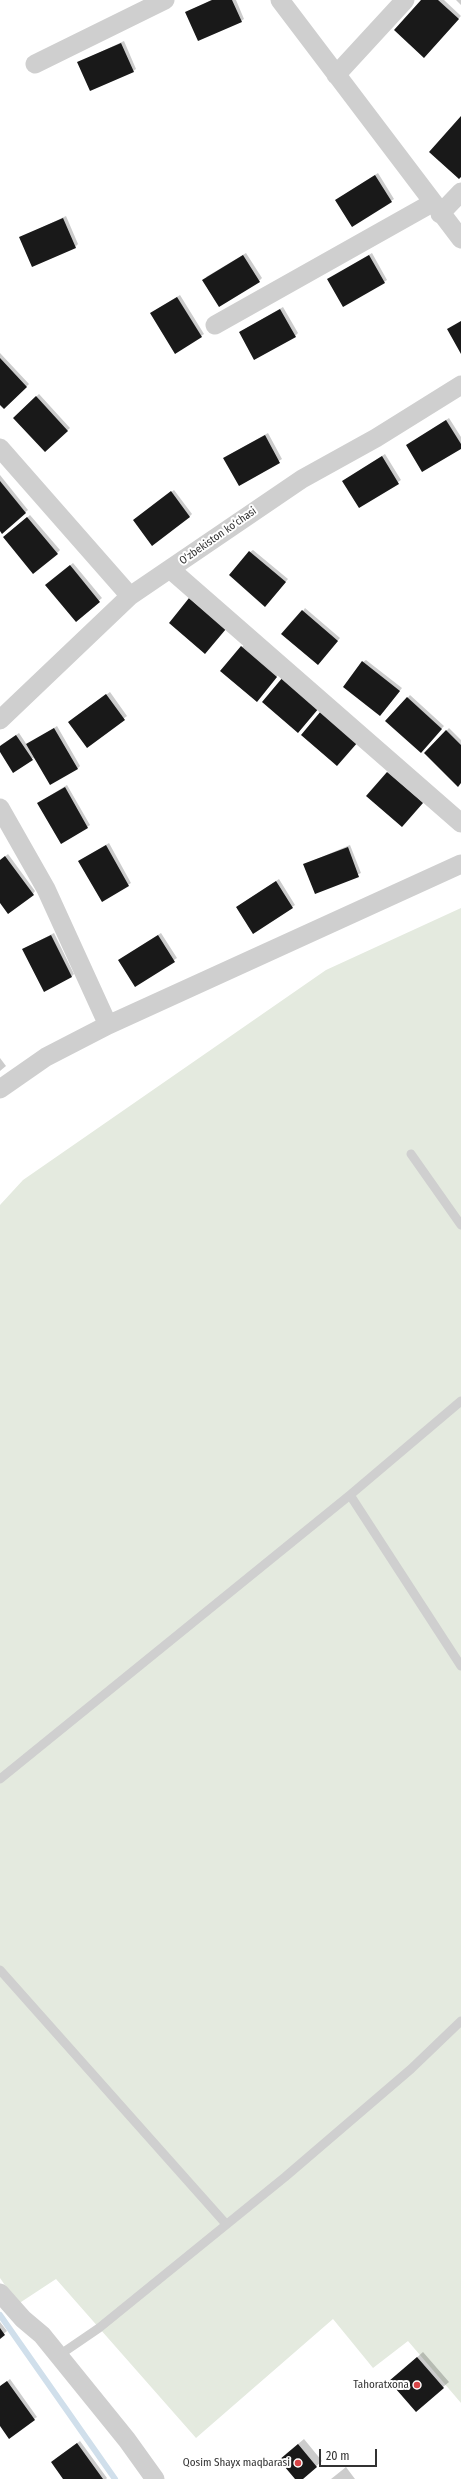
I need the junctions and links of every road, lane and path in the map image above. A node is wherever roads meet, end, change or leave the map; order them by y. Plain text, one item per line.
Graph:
1 (165, 0) edge
2 (280, 0) edge
3 (405, 0) edge
4 (35, 64) dead end
5 (336, 75) junction
6 (461, 192) edge
7 (436, 209) junction
8 (461, 239) edge
9 (215, 325) dead end
10 (461, 385) edge
11 (0, 448) edge
12 (170, 569) junction
13 (130, 596) junction
14 (0, 720) edge
15 (0, 808) edge
16 (461, 823) edge
17 (461, 864) edge
18 (108, 1025) junction
19 (0, 1089) edge
20 (411, 1154) dead end
21 (461, 1225) edge
22 (461, 1401) edge
23 (350, 1495) junction
24 (461, 1666) edge
25 (0, 1779) edge
26 (0, 1970) edge
27 (461, 2021) edge
28 (226, 2224) junction
29 (0, 2293) edge
30 (58, 2356) junction
31 (155, 2479) edge

1 - 4 street
2 - 5 street
3 - 5 street
5 - 7 street
6 - 7 street
7 - 8 street
7 - 9 street
10 - 12 street, O‘zbekiston ko‘chasi
11 - 13 street
12 - 13 street, O‘zbekiston ko‘chasi
12 - 16 street
13 - 14 street, O‘zbekiston ko‘chasi
15 - 18 street
17 - 18 street
18 - 19 street
20 - 21 lane
22 - 23 lane
23 - 24 lane
23 - 25 lane
26 - 28 lane
27 - 28 lane
28 - 30 lane
29 - 30 street
30 - 31 street

